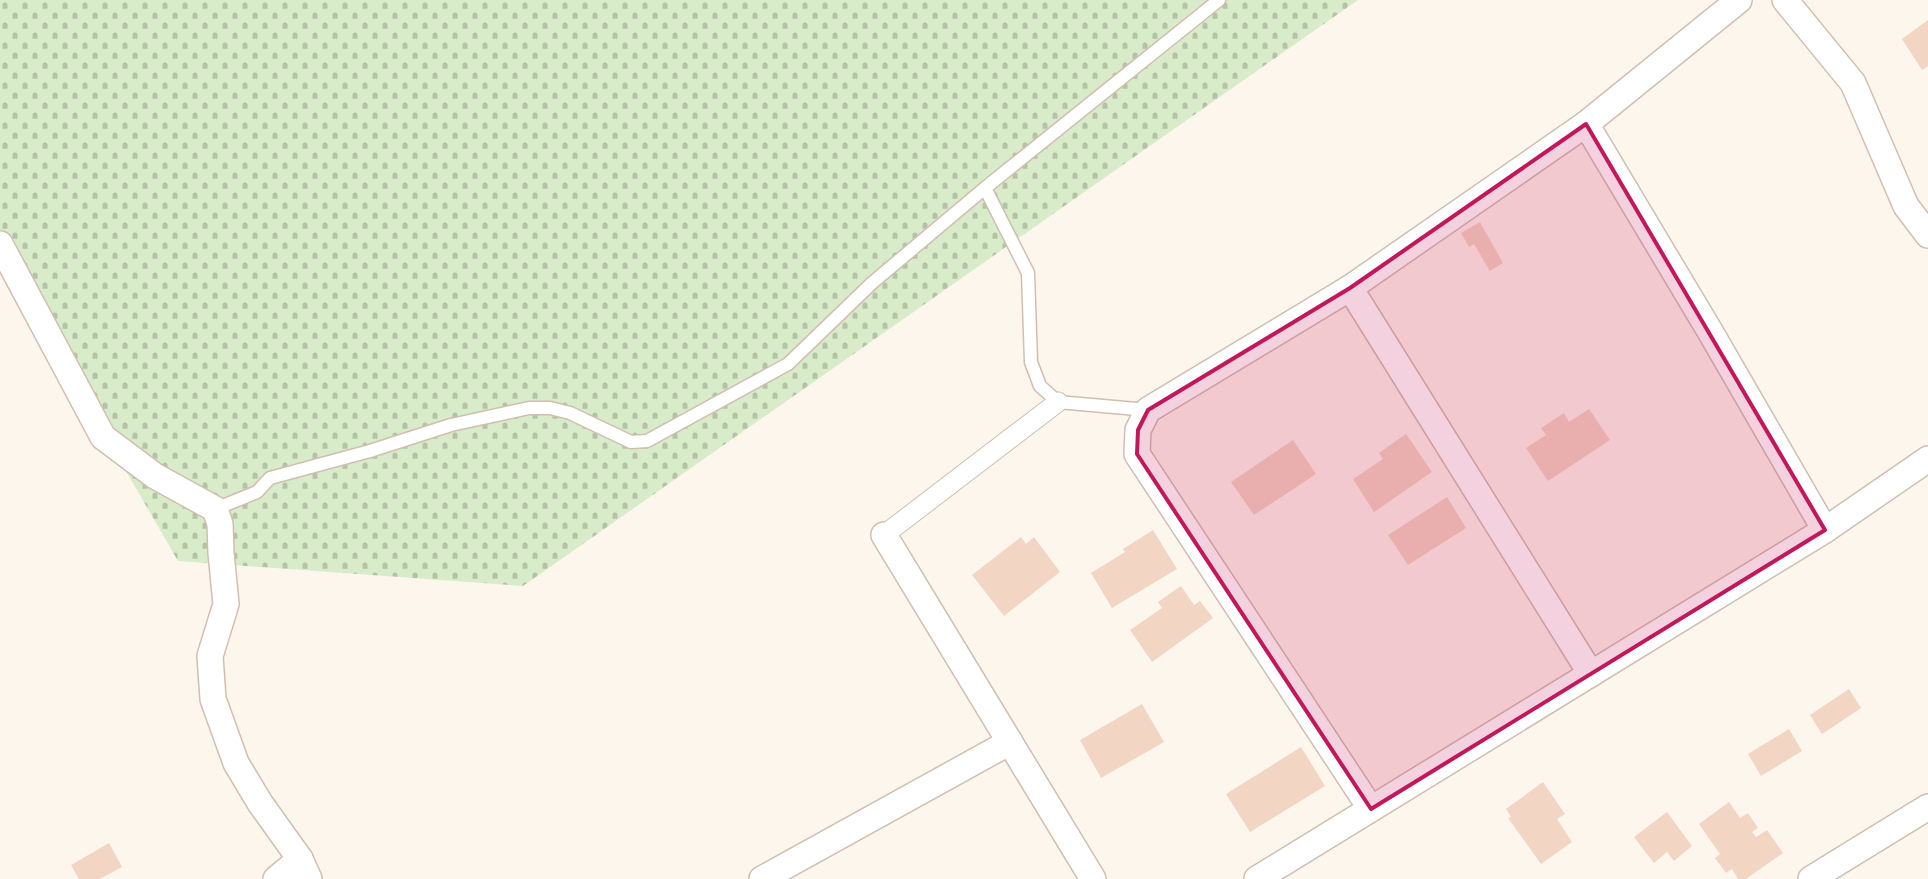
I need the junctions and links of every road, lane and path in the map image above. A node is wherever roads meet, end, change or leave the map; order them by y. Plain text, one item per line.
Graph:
1 (1219, 0) edge
2 (1739, 0) edge
3 (1785, 0) edge
4 (1586, 124) junction
5 (985, 188) junction
6 (1928, 235) edge
7 (0, 244) edge
8 (1350, 288) junction
9 (1058, 402) junction
10 (1148, 410) junction
11 (1928, 460) edge
12 (215, 509) junction
13 (1825, 530) junction
14 (884, 535) joint
15 (1591, 674) junction
16 (1010, 742) junction
17 (1928, 807) edge
18 (1371, 809) junction
19 (305, 869) edge
20 (276, 879) edge
21 (762, 879) edge
22 (1093, 879) edge
23 (1256, 879) edge
24 (1811, 879) edge

1 - 5 lane
2 - 4 street
3 - 6 street
4 - 8 street
4 - 13 street
5 - 9 lane
5 - 12 lane
7 - 12 street
8 - 10 street
8 - 15 street
9 - 10 lane
9 - 14 street
10 - 18 street
11 - 13 street
12 - 19 street
13 - 15 street
14 - 16 street
15 - 18 street
16 - 21 street
16 - 22 street
17 - 24 street
18 - 23 street
19 - 20 street

